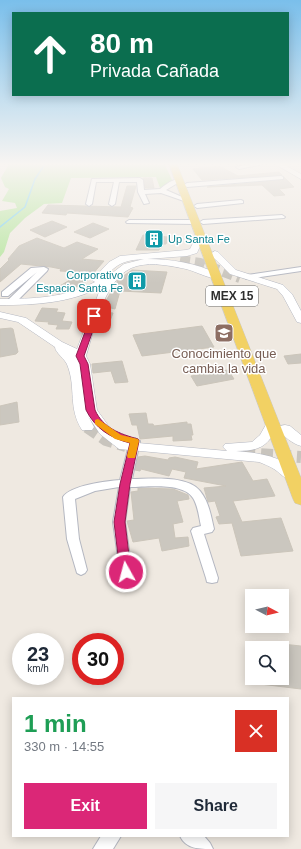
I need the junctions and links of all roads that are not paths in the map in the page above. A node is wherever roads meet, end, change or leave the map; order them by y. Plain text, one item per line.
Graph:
1 (188, 204) edge
2 (223, 204) edge
3 (197, 206) joint
4 (282, 217) dead end
5 (129, 222) dead end
6 (198, 222) junction
7 (200, 237) junction
8 (215, 254) junction
9 (149, 255) junction
10 (183, 263) junction
11 (301, 269) edge
12 (215, 276) junction
13 (244, 278) junction
14 (85, 290) junction
15 (6, 299) edge
16 (31, 301) junction
17 (0, 315) edge
18 (22, 320) junction
19 (301, 320) edge
20 (58, 344) junction
21 (80, 356) junction
22 (279, 426) junction
23 (87, 427) tunnel mouth
24 (301, 442) edge
25 (134, 445) junction
26 (250, 452) junction
27 (297, 473) edge
28 (125, 484) junction
29 (301, 499) edge
30 (81, 570) dead end
31 (126, 572) dead end
32 (212, 578) dead end
33 (111, 837) edge
34 (191, 837) edge
35 (102, 849) edge
36 (204, 849) edge

1 - 6 main road, MEX 15
2 - 3 street
3 - 6 main road, MEX 15
4 - 6 street
5 - 6 street
6 - 7 main road, MEX 15
6 - 8 main road, MEX 15
7 - 9 street
7 - 12 main road, MEX 15
8 - 13 street
8 - 22 main road, MEX 15
9 - 10 street
9 - 14 street
10 - 12 street
10 - 14 street
10 - 21 street
11 - 13 street
12 - 22 main road, MEX 15
13 - 19 street
14 - 16 street
15 - 15 street
15 - 16 street
16 - 18 street
17 - 18 street
18 - 20 street
20 - 21 street
20 - 23 street
21 - 25 street
22 - 24 street
22 - 26 street
22 - 27 main road, MEX 15
25 - 26 street
25 - 28 street
26 - 27 street
27 - 29 main road, MEX 15
28 - 30 street
28 - 31 street
28 - 32 street
33 - 35 street
34 - 36 street

